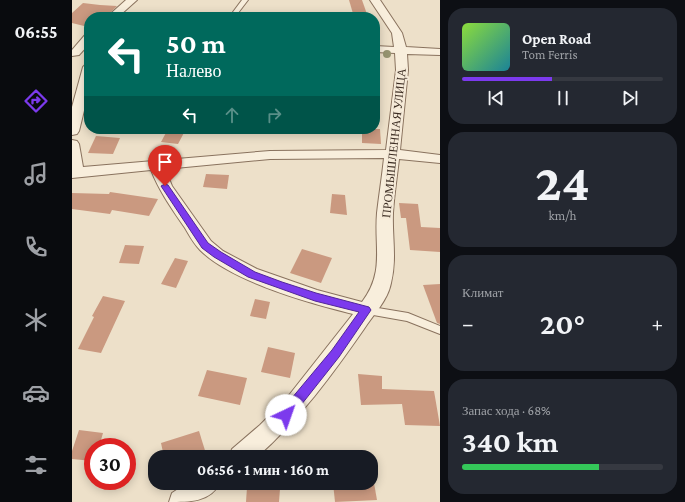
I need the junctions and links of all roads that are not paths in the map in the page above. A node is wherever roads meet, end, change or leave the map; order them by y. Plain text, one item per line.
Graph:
1 (132, 0) edge
2 (245, 0) edge
3 (375, 0) edge
4 (118, 12) edge
5 (236, 12) dead end
6 (84, 42) edge
7 (380, 50) edge
8 (401, 51) junction
9 (440, 52) edge
10 (73, 53) edge
11 (84, 53) edge
12 (84, 86) edge
13 (72, 131) edge
14 (72, 144) edge
15 (392, 154) junction
16 (440, 159) edge
17 (156, 166) junction
18 (74, 172) edge
19 (366, 310) junction
20 (440, 330) edge
21 (248, 450) edge
22 (198, 490) edge
23 (181, 502) edge

1 - 4 street
2 - 5 lane
3 - 8 street, ПРОМЫШЛЕННАЯ УЛИЦА
6 - 10 street
7 - 8 street
8 - 9 street
8 - 15 street, ПРОМЫШЛЕННАЯ УЛИЦА
10 - 11 street
12 - 13 street
14 - 18 street
15 - 16 street
15 - 17 street
15 - 19 street, ПРОМЫШЛЕННАЯ УЛИЦА
17 - 18 street
17 - 19 street
19 - 20 lane
19 - 21 street, ПРОМЫШЛЕННАЯ УЛИЦА
22 - 23 street

